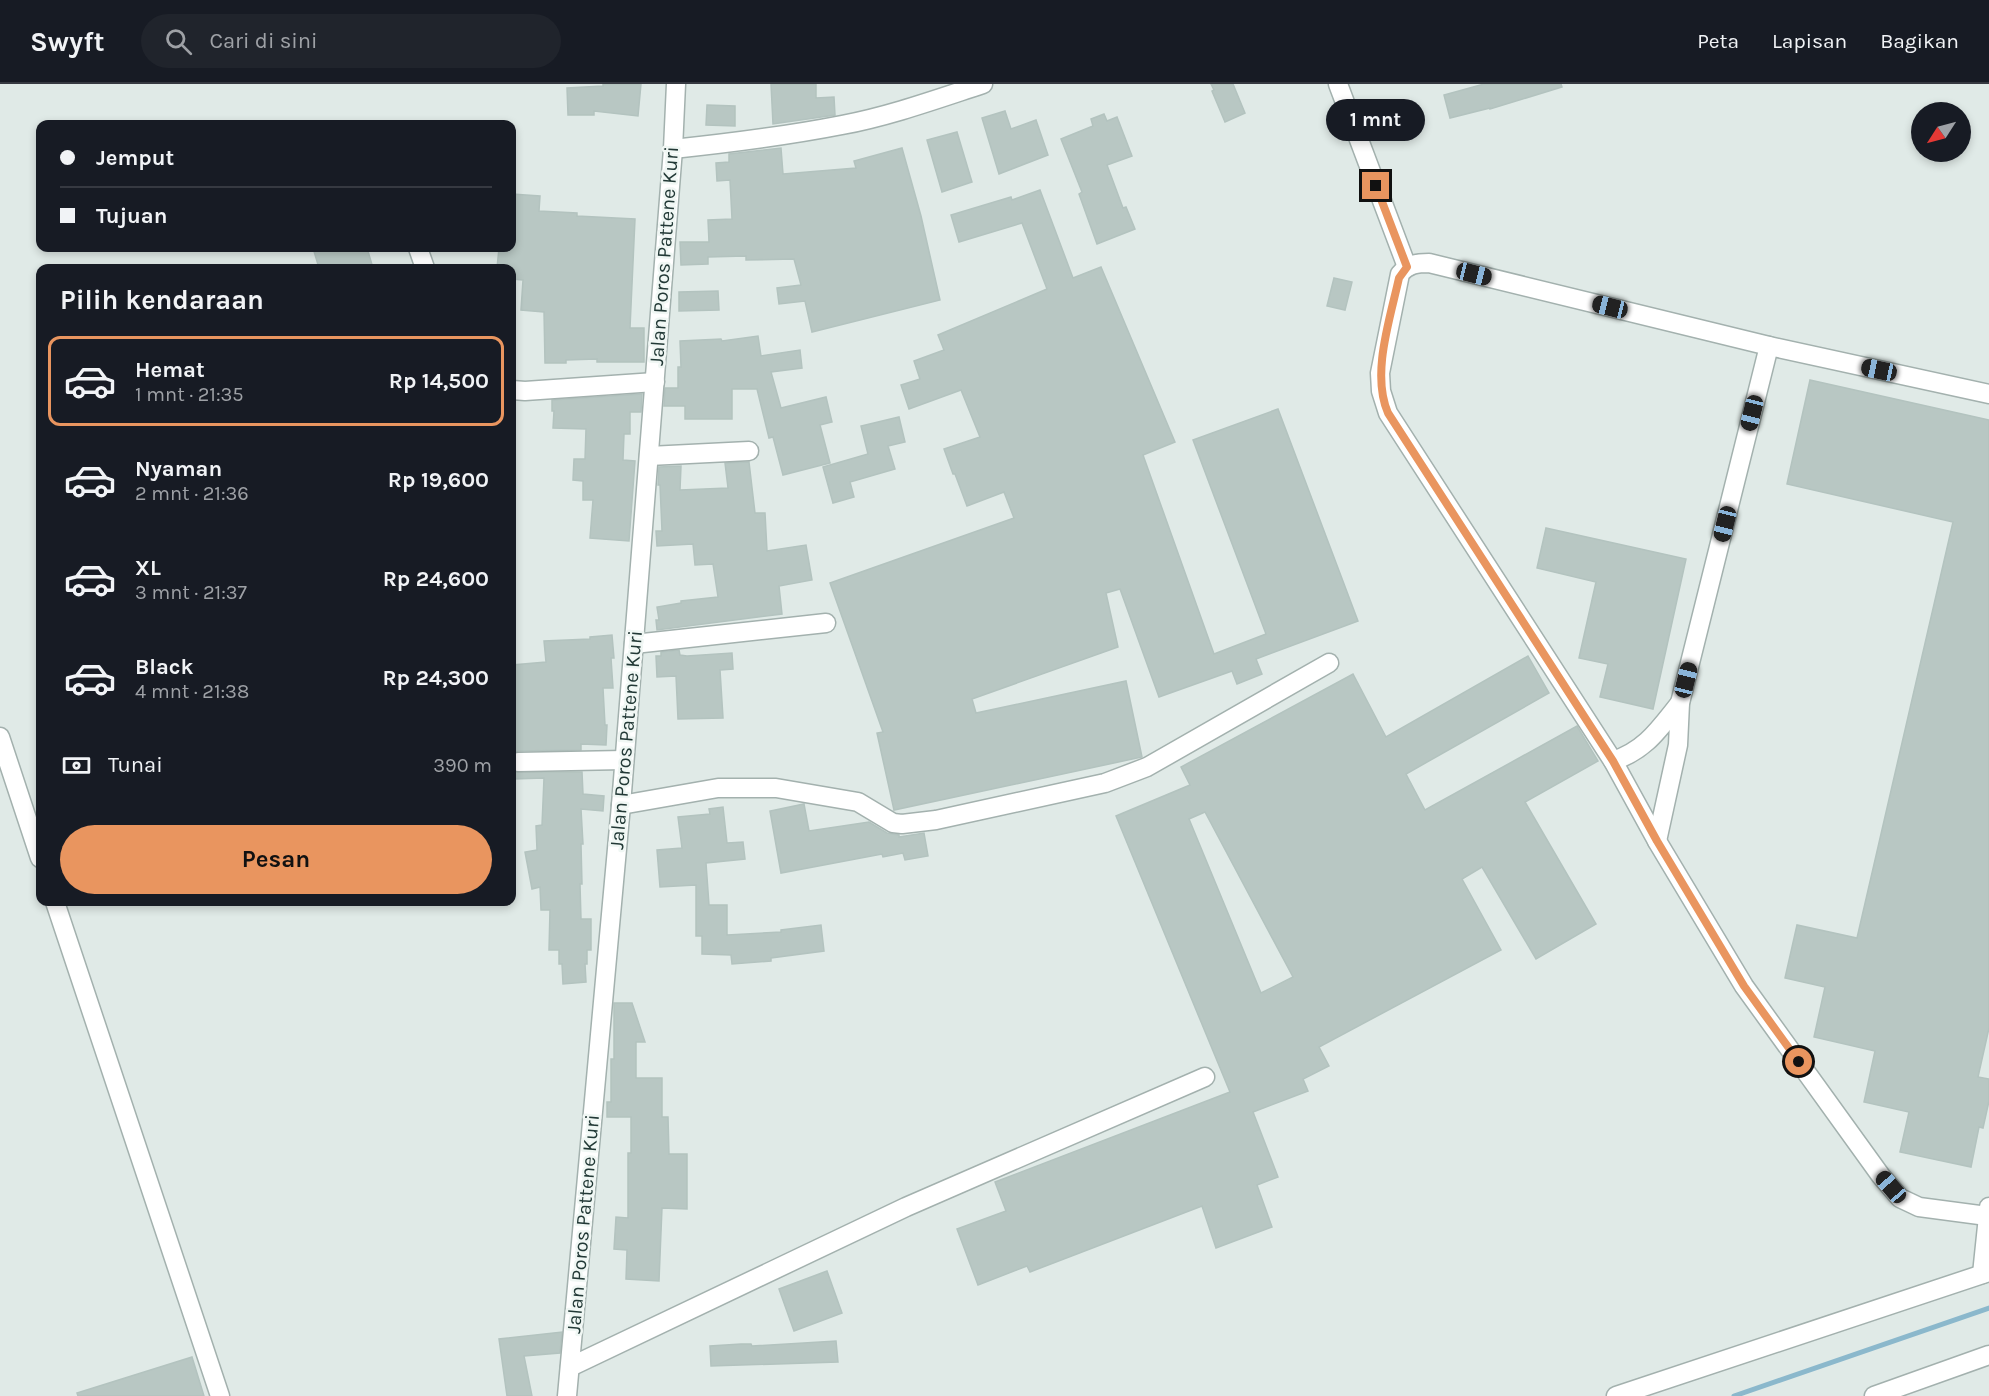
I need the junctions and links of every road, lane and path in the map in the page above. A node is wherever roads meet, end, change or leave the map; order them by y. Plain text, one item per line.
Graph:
1 (676, 84) edge
2 (983, 84) edge
3 (1338, 84) edge
4 (673, 149) junction
5 (1407, 267) junction
6 (1769, 346) junction
7 (655, 382) junction
8 (516, 390) edge
9 (1989, 394) edge
10 (748, 451) dead end
11 (649, 456) junction
12 (826, 623) dead end
13 (634, 644) junction
14 (1329, 663) dead end
15 (1680, 703) junction
16 (0, 737) edge
17 (624, 760) junction
18 (1613, 761) junction
19 (518, 762) dead end
20 (621, 805) junction
21 (1657, 841) junction
22 (36, 846) edge
23 (56, 906) edge
24 (1205, 1077) dead end
25 (1988, 1212) edge
26 (1985, 1273) edge
27 (1989, 1355) edge
28 (570, 1367) junction
29 (220, 1396) edge
30 (567, 1396) edge
31 (1616, 1396) edge
32 (1874, 1396) edge

1 - 4 street, Jalan Poros Pattene Kuri
2 - 4 street
3 - 5 street
4 - 7 street, Jalan Poros Pattene Kuri
5 - 6 street
5 - 18 street
6 - 9 street
6 - 15 street
7 - 8 street
7 - 11 street, Jalan Poros Pattene Kuri
10 - 11 street
11 - 13 street, Jalan Poros Pattene Kuri
12 - 13 street
13 - 17 street, Jalan Poros Pattene Kuri
14 - 20 street
15 - 18 street
15 - 21 street
16 - 22 street
17 - 19 street
17 - 20 street, Jalan Poros Pattene Kuri
18 - 21 street
20 - 28 street, Jalan Poros Pattene Kuri
21 - 25 street
23 - 29 street
24 - 28 street
25 - 26 street
26 - 31 street
27 - 32 street
28 - 30 street, Jalan Poros Pattene Kuri

